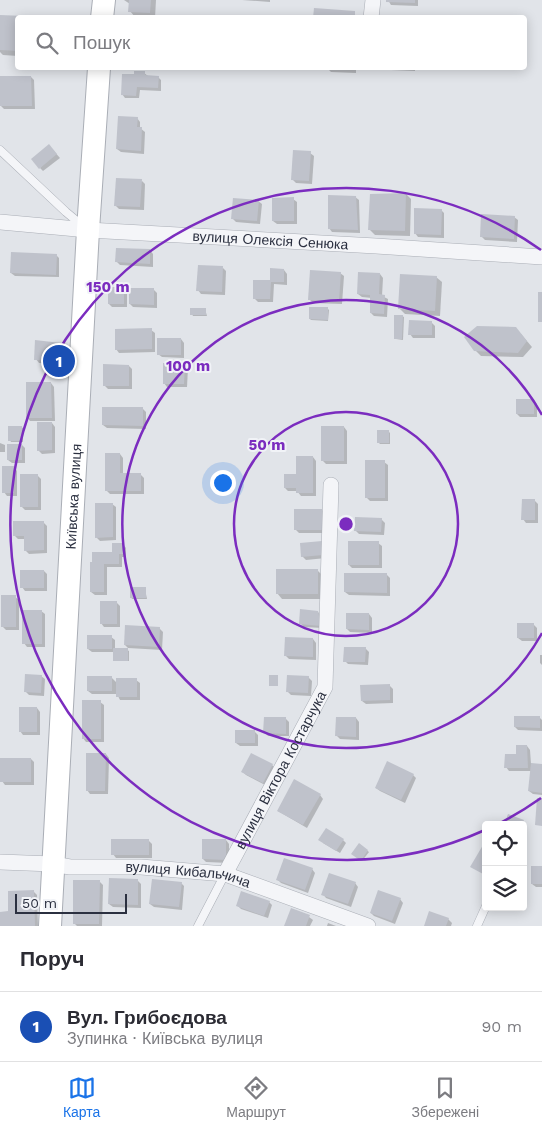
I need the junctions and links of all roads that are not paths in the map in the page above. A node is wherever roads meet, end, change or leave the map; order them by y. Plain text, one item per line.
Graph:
1 (104, 0) edge
2 (372, 0) edge
3 (102, 15) edge
4 (371, 15) edge
5 (99, 70) edge
6 (0, 150) edge
7 (0, 222) edge
8 (88, 230) junction
9 (542, 258) edge
10 (331, 485) dead end
11 (0, 862) edge
12 (53, 864) junction
13 (225, 874) junction
14 (484, 911) edge
15 (50, 926) edge
16 (198, 926) edge
17 (368, 926) edge
18 (476, 926) edge

1 - 3 main road
2 - 4 street
5 - 8 main road, Київська вулиця
6 - 8 lane
7 - 8 street, вулиця Олексія Сенюка
8 - 9 street, вулиця Олексія Сенюка
8 - 12 main road, Київська вулиця
10 - 13 street, вулиця Віктора Костарчука
11 - 12 street, вулиця Кибальчича
12 - 13 street, вулиця Кибальчича
12 - 15 main road, Київська вулиця
13 - 16 lane
13 - 17 street, вулиця Кибальчича
14 - 18 lane

